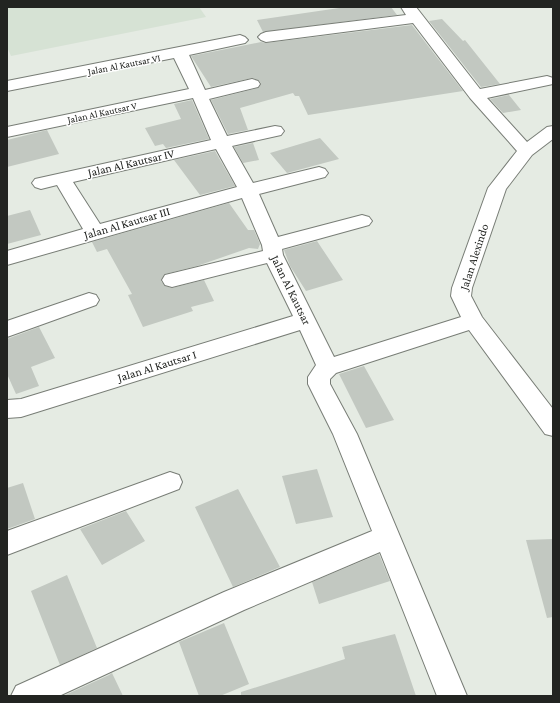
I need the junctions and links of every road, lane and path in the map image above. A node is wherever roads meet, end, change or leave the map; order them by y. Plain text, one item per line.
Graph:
1 (412, 12) edge
2 (266, 38) dead end
3 (240, 40) dead end
4 (180, 53) junction
5 (547, 81) dead end
6 (252, 84) dead end
7 (7, 86) edge
8 (199, 94) junction
9 (476, 95) junction
10 (275, 131) dead end
11 (553, 131) edge
12 (7, 132) edge
13 (221, 142) junction
14 (526, 151) junction
15 (318, 173) dead end
16 (62, 178) junction
17 (41, 183) dead end
18 (248, 190) junction
19 (362, 221) dead end
20 (95, 232) junction
21 (272, 250) junction
22 (7, 258) edge
23 (172, 280) dead end
24 (89, 300) dead end
25 (306, 320) junction
26 (474, 321) junction
27 (7, 328) edge
28 (328, 367) junction
29 (7, 409) edge
30 (553, 427) edge
31 (170, 482) dead end
32 (387, 536) junction
33 (7, 543) edge
34 (26, 696) edge
35 (452, 696) edge

1 - 2 street
1 - 9 street
3 - 4 street, Jalan Al Kautsar VI
4 - 7 street, Jalan Al Kautsar VI
4 - 8 street, Jalan Al Kautsar
5 - 9 street
6 - 8 street, Jalan Al Kautsar V
8 - 12 street, Jalan Al Kautsar V
8 - 13 street, Jalan Al Kautsar
9 - 14 street
10 - 13 street, Jalan Al Kautsar IV
11 - 14 street, Jalan Alexindo
13 - 16 street, Jalan Al Kautsar IV
13 - 18 street, Jalan Al Kautsar
14 - 26 street, Jalan Alexindo
15 - 18 street, Jalan Al Kautsar III
16 - 17 street, Jalan Al Kautsar IV
16 - 20 street
18 - 20 street, Jalan Al Kautsar III
18 - 21 street, Jalan Al Kautsar
19 - 21 street
20 - 22 street, Jalan Al Kautsar III
21 - 23 street
21 - 25 street, Jalan Al Kautsar
24 - 27 street
25 - 28 street, Jalan Al Kautsar
25 - 29 street, Jalan Al Kautsar I
26 - 28 street
26 - 30 street, Jalan Alexindo
28 - 32 street
31 - 33 street
32 - 34 street
32 - 35 street

